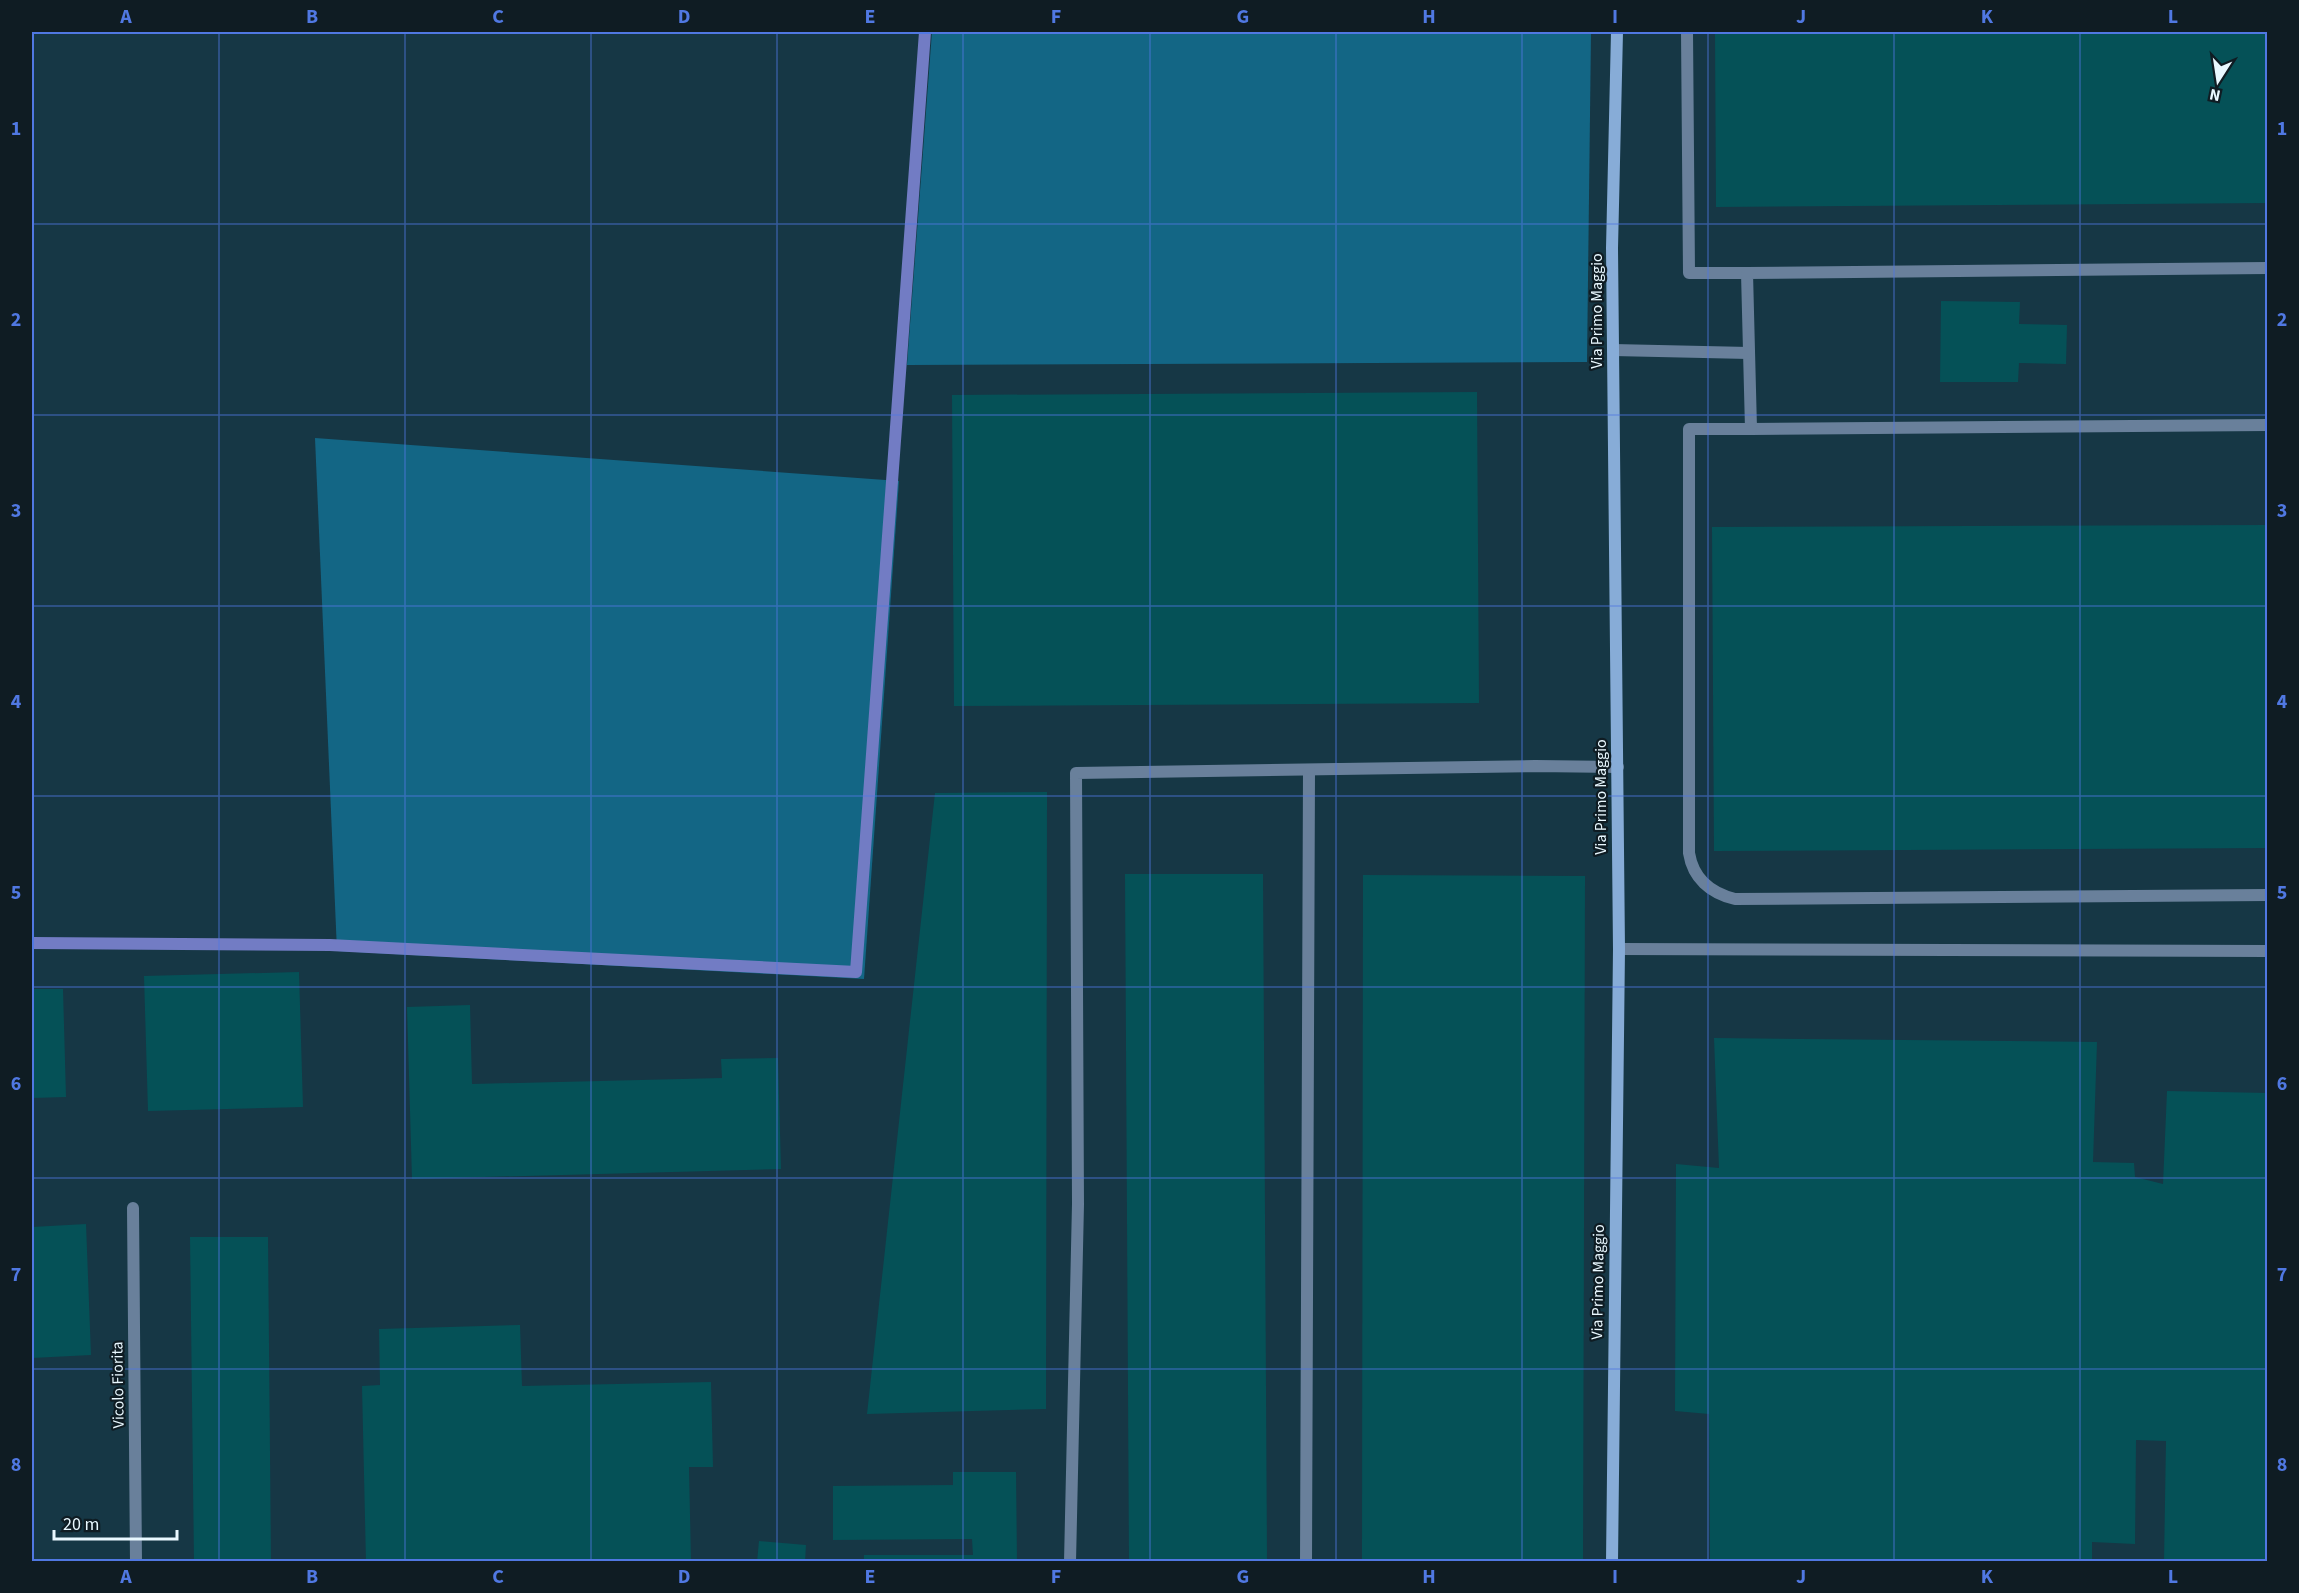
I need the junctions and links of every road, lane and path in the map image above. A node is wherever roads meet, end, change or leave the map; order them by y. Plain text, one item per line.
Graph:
1 (1617, 32) edge
2 (1687, 32) edge
3 (2268, 268) edge
4 (1747, 273) junction
5 (1613, 351) junction
6 (1749, 353) junction
7 (2268, 424) edge
8 (1751, 429) junction
9 (1618, 767) junction
10 (1309, 770) junction
11 (2268, 895) edge
12 (1619, 949) junction
13 (2268, 951) edge
14 (133, 1208) dead end
15 (136, 1562) edge
16 (1070, 1562) edge
17 (1306, 1562) edge
18 (1612, 1562) edge

1 - 5 main road, Via Primo Maggio
2 - 4 street
3 - 4 street
4 - 6 street
5 - 6 street
5 - 9 main road, Via Primo Maggio
6 - 8 street
7 - 8 street
8 - 11 street
9 - 10 street
9 - 12 main road, Via Primo Maggio
10 - 16 street
10 - 17 street
12 - 13 street
12 - 18 main road, Via Primo Maggio
14 - 15 street, Vicolo Fiorita

